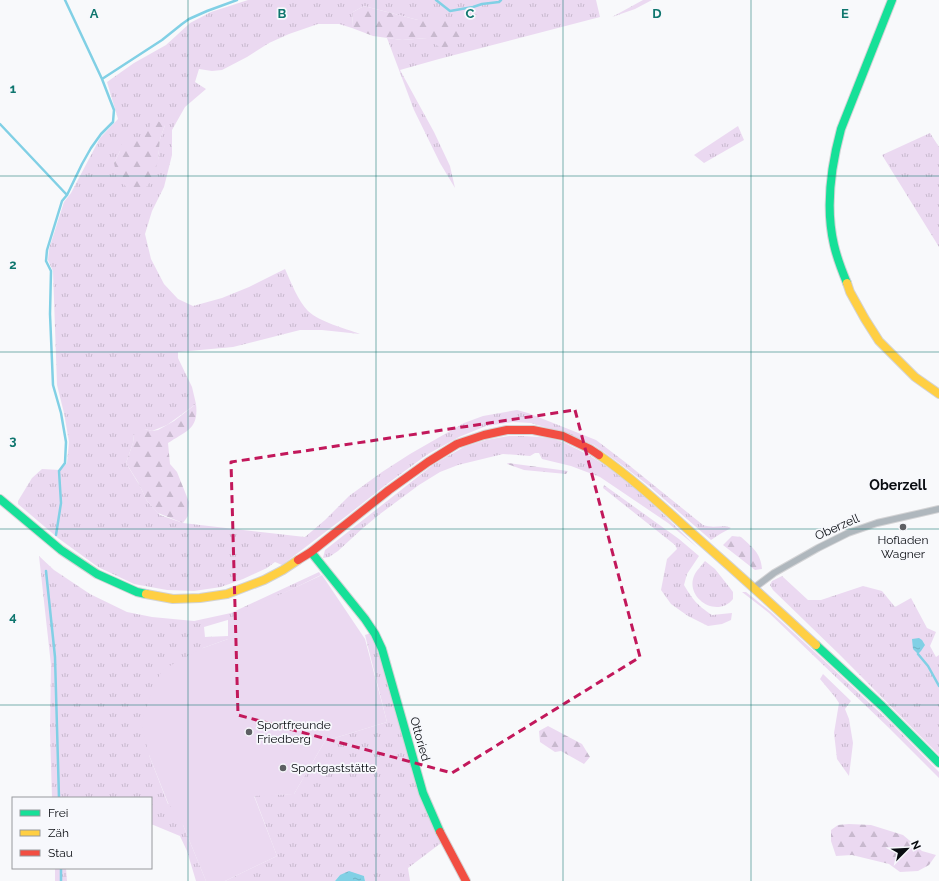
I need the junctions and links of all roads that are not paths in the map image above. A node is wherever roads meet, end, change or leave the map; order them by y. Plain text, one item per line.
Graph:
1 (892, 0) edge
2 (939, 394) edge
3 (0, 499) edge
4 (939, 509) edge
5 (311, 552) junction
6 (754, 588) junction
7 (939, 763) edge
8 (466, 881) edge

1 - 2 main road
3 - 5 main road
4 - 6 street, Oberzell
5 - 6 main road
5 - 8 main road, Ottoried
6 - 7 main road

